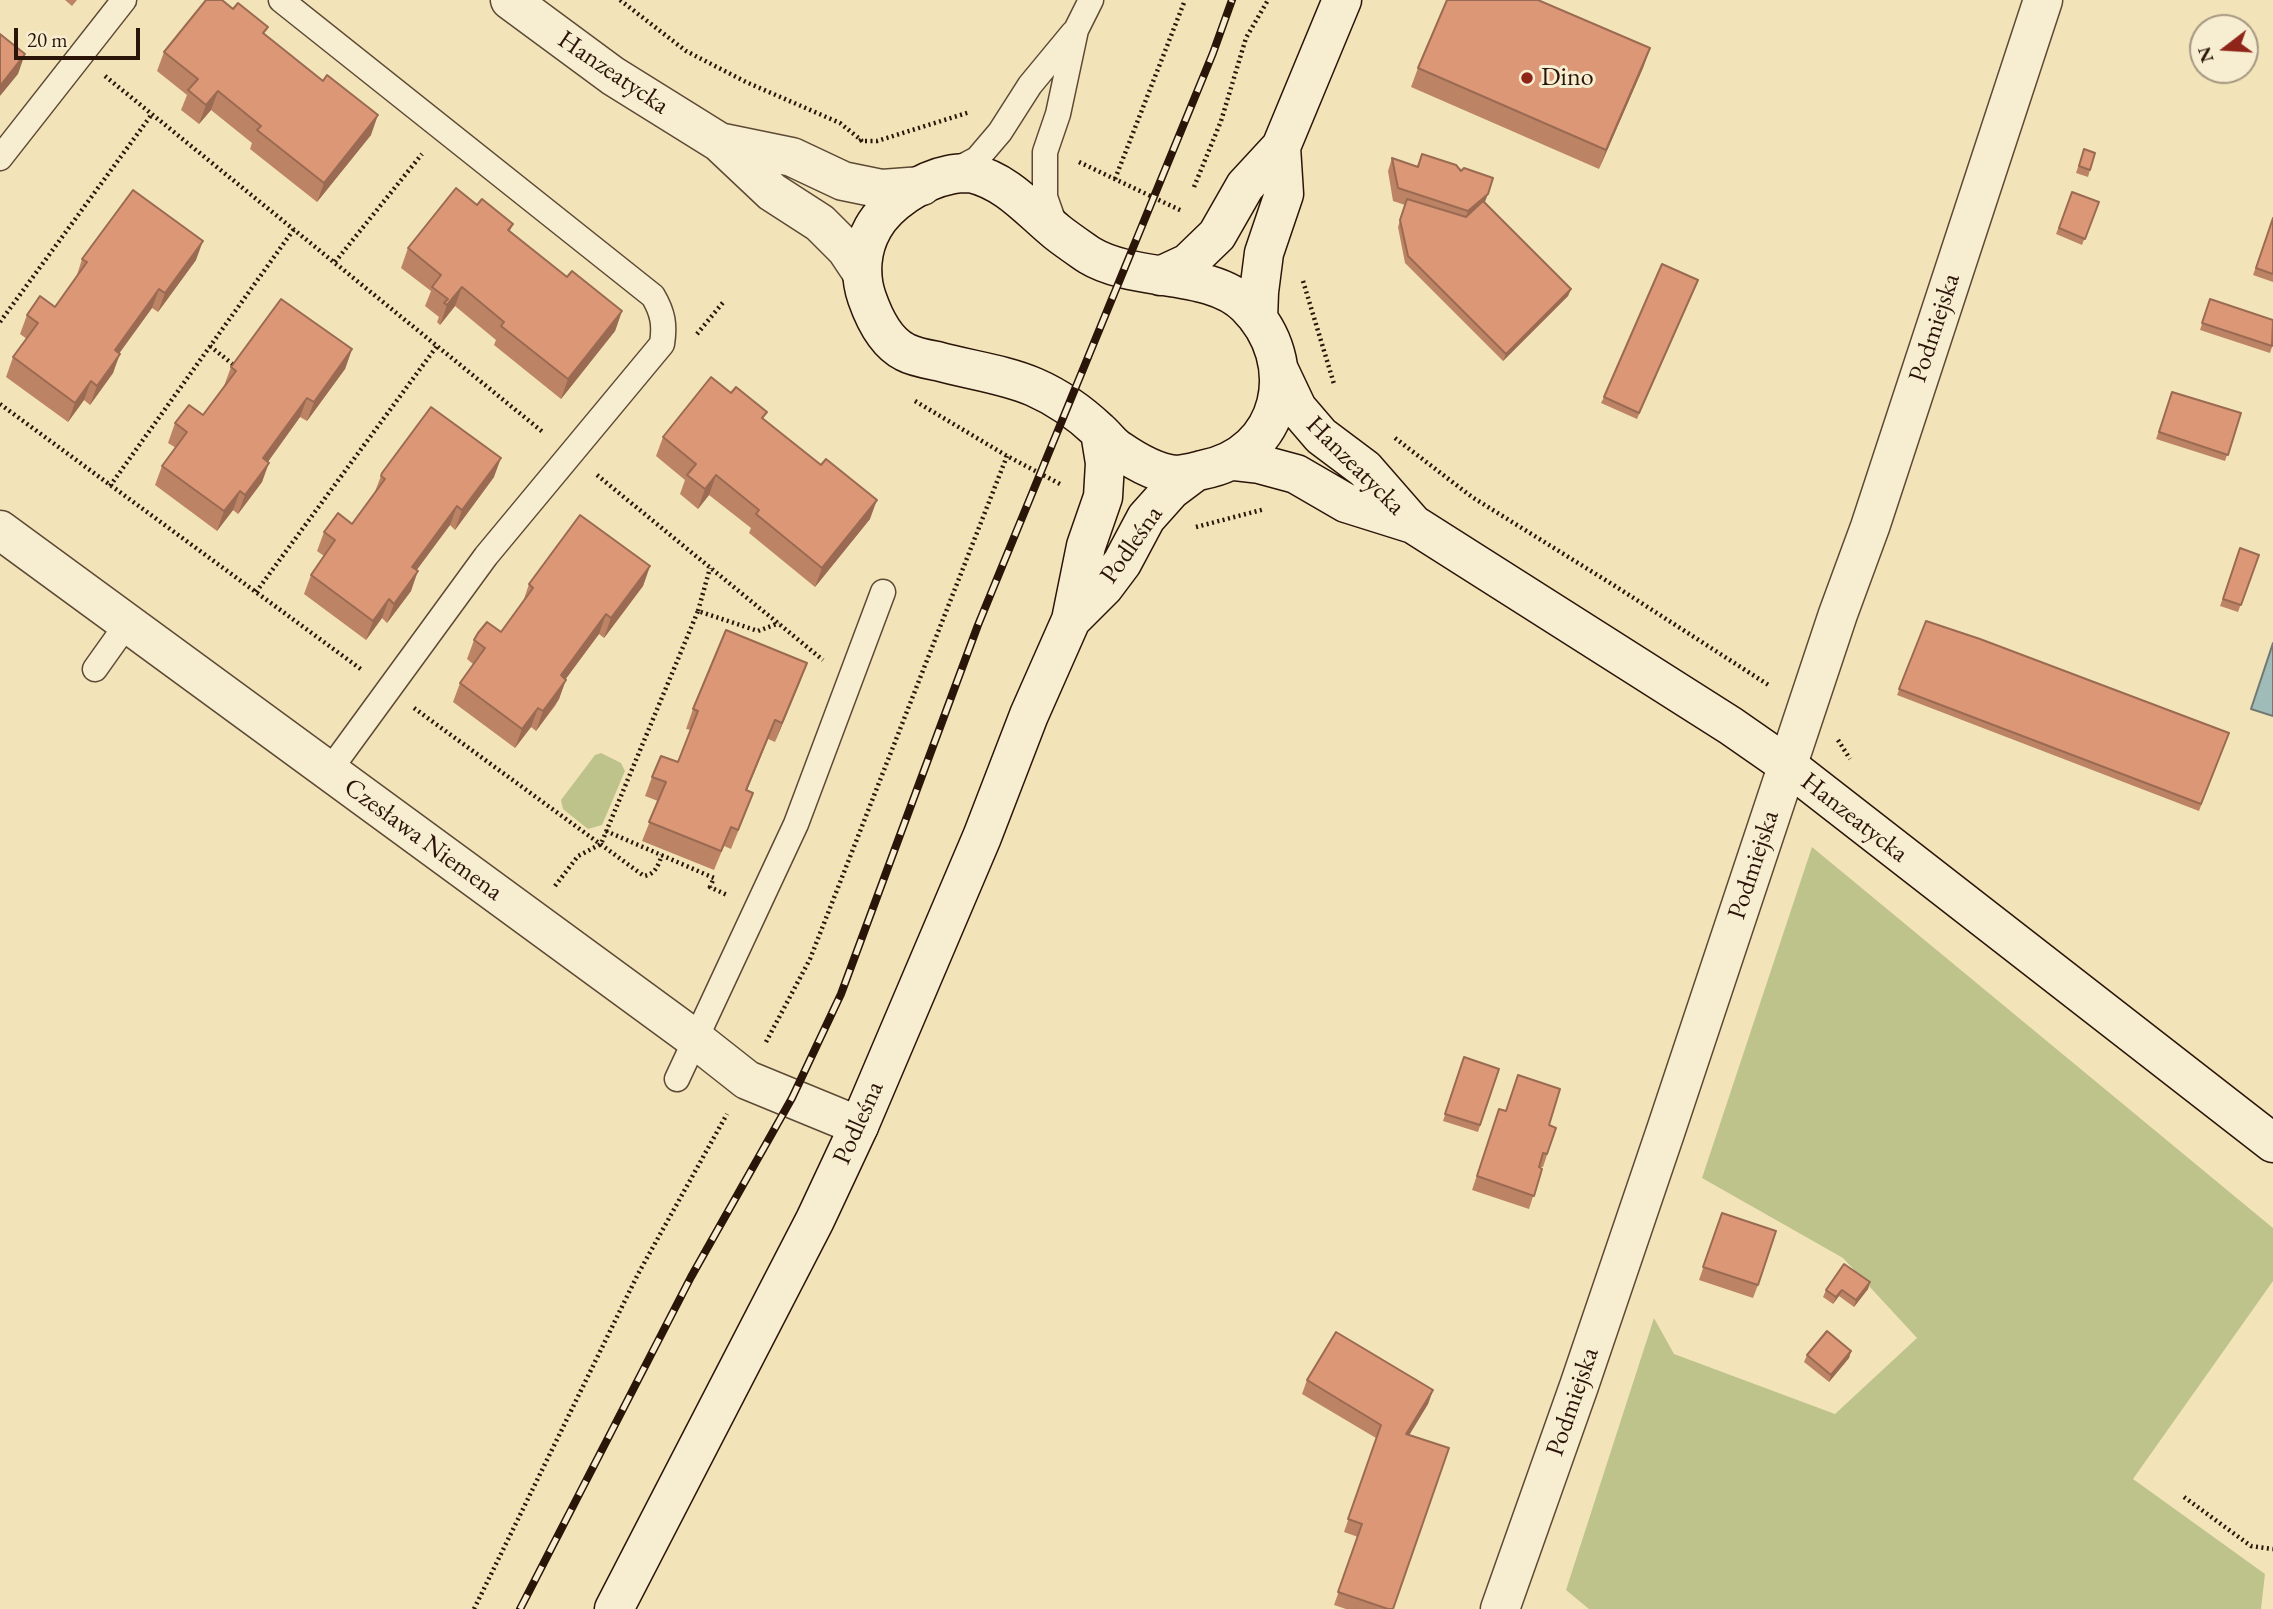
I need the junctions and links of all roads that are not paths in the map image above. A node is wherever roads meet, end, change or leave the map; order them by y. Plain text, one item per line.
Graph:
1 (124, 0) edge
2 (281, 0) edge
3 (510, 0) edge
4 (1091, 0) edge
5 (1342, 0) edge
6 (2036, 2) edge
7 (1076, 30) junction
8 (719, 142) junction
9 (1281, 147) junction
10 (0, 158) edge
11 (935, 180) junction
12 (1058, 233) junction
13 (862, 273) junction
14 (1160, 276) junction
15 (1258, 318) junction
16 (1279, 370) junction
17 (1100, 432) junction
18 (1233, 461) junction
19 (1195, 472) junction
20 (1413, 524) junction
21 (0, 530) edge
22 (883, 592) dead end
23 (1071, 620) junction
24 (127, 624) junction
25 (96, 669) dead end
26 (1787, 765) junction
27 (329, 771) junction
28 (695, 1039) junction
29 (677, 1079) dead end
30 (859, 1126) junction
31 (2273, 1143) edge
32 (614, 1609) edge
33 (1500, 1609) edge

1 - 10 lane
2 - 27 lane
3 - 8 street, Hanzeatycka
4 - 7 lane
5 - 9 street
6 - 26 street, Podmiejska
7 - 11 lane
7 - 12 lane
8 - 11 street, Hanzeatycka
8 - 13 street, Hanzeatycka
9 - 14 street
9 - 15 street
11 - 12 street, Hanzeatycka
11 - 13 street
12 - 14 street, Hanzeatycka
13 - 17 street
14 - 15 street, Hanzeatycka
15 - 16 street
16 - 18 street
16 - 20 street, Hanzeatycka
17 - 19 street
17 - 23 street, Podleśna
18 - 19 street
18 - 20 street, Hanzeatycka
19 - 23 street, Podleśna
20 - 26 street, Hanzeatycka
21 - 24 street, Czesława Niemena
22 - 28 lane
23 - 30 street, Podleśna
24 - 25 lane
24 - 27 street, Czesława Niemena
26 - 31 street, Hanzeatycka
26 - 33 street, Podmiejska
27 - 28 street, Czesława Niemena
28 - 29 lane
28 - 30 street, Czesława Niemena
30 - 32 street, Podleśna

